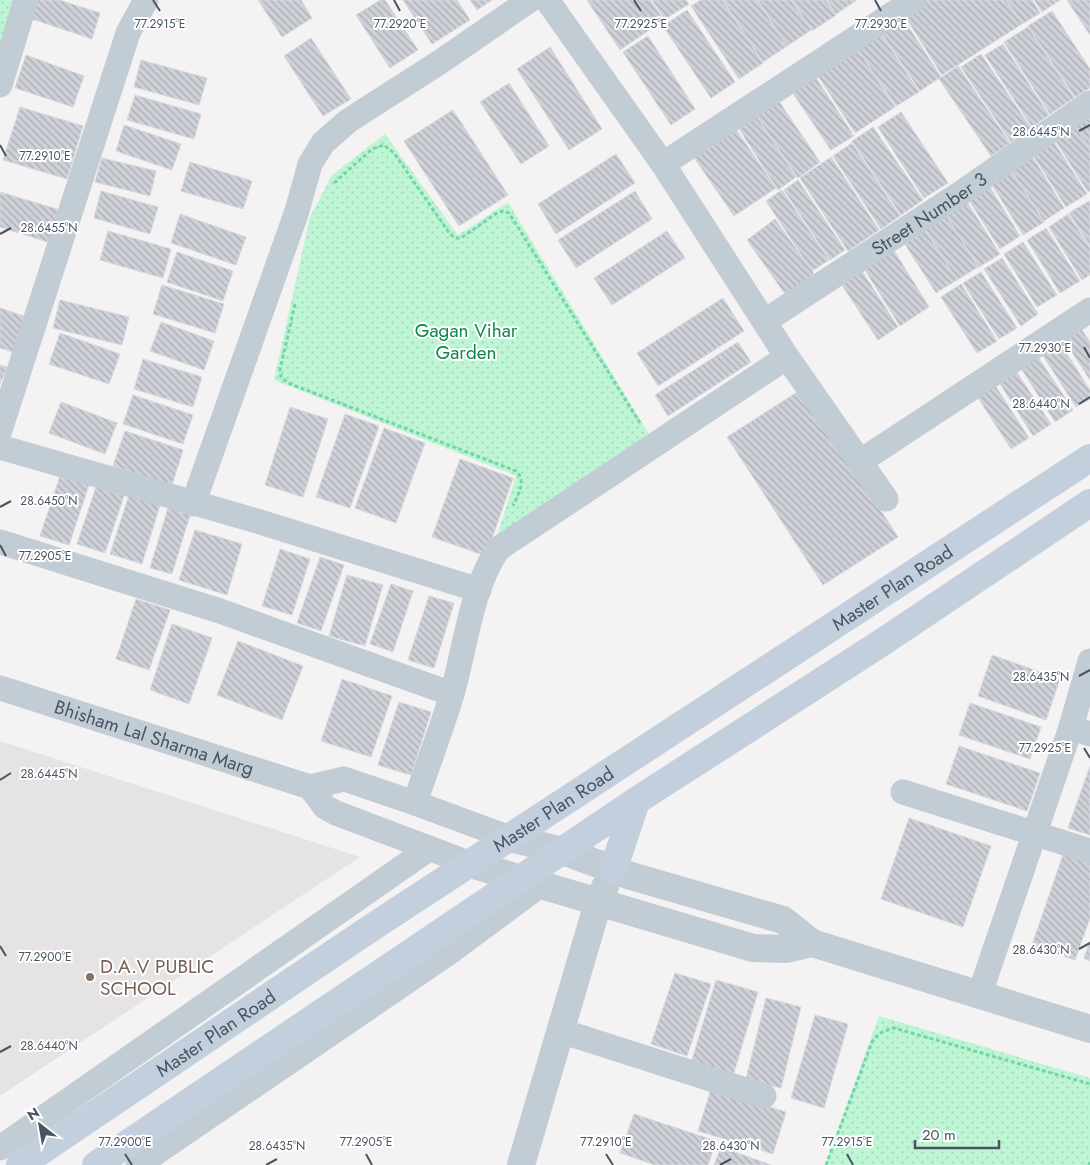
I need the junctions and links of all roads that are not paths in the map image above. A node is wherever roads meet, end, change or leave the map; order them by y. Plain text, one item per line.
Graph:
1 (26, 0) edge
2 (146, 0) edge
3 (530, 0) edge
4 (547, 0) edge
5 (914, 0) edge
6 (0, 85) edge
7 (1090, 103) edge
8 (663, 164) junction
9 (1090, 310) edge
10 (765, 321) junction
11 (786, 357) junction
12 (0, 430) edge
13 (0, 447) edge
14 (1090, 458) edge
15 (861, 460) junction
16 (886, 498) dead end
17 (1090, 503) edge
18 (193, 504) junction
19 (0, 542) edge
20 (479, 590) junction
21 (1090, 660) edge
22 (0, 688) edge
23 (452, 694) junction
24 (1080, 731) edge
25 (310, 786) junction
26 (903, 792) dead end
27 (636, 801) junction
28 (415, 803) junction
29 (1036, 834) junction
30 (510, 838) junction
31 (430, 848) junction
32 (562, 851) junction
33 (1090, 851) edge
34 (471, 864) junction
35 (613, 870) junction
36 (530, 883) junction
37 (598, 903) junction
38 (812, 943) junction
39 (980, 993) junction
40 (1090, 1029) edge
41 (560, 1031) junction
42 (764, 1096) dead end
43 (0, 1148) edge
44 (20, 1165) edge
45 (96, 1165) edge
46 (138, 1165) edge
47 (521, 1165) edge

1 - 6 street
2 - 12 street
3 - 18 street
4 - 8 street
5 - 8 street
7 - 10 street, Street Number 3
8 - 10 street
9 - 15 street
10 - 11 street
11 - 15 street
11 - 20 street
13 - 18 street
14 - 30 main road, Master Plan Road
15 - 16 street
17 - 27 main road, Master Plan Road
18 - 20 street
19 - 23 street
20 - 23 street
21 - 24 street
22 - 25 street, Bhisham Lal Sharma Marg
23 - 28 street
24 - 29 street
25 - 28 street, Bhisham Lal Sharma Marg
25 - 31 street
26 - 29 street
27 - 32 main road, Master Plan Road
27 - 35 main road
28 - 30 street, Bhisham Lal Sharma Marg
29 - 33 street
29 - 39 street
30 - 32 street
30 - 34 main road, Master Plan Road
31 - 34 street
31 - 43 street
32 - 35 street
32 - 36 main road, Master Plan Road
34 - 36 street
34 - 44 main road, Master Plan Road
35 - 37 street
35 - 38 street
36 - 37 street
36 - 45 main road, Master Plan Road
36 - 46 street
37 - 38 street
37 - 41 street
38 - 39 street
39 - 40 street
41 - 42 street
41 - 47 street

